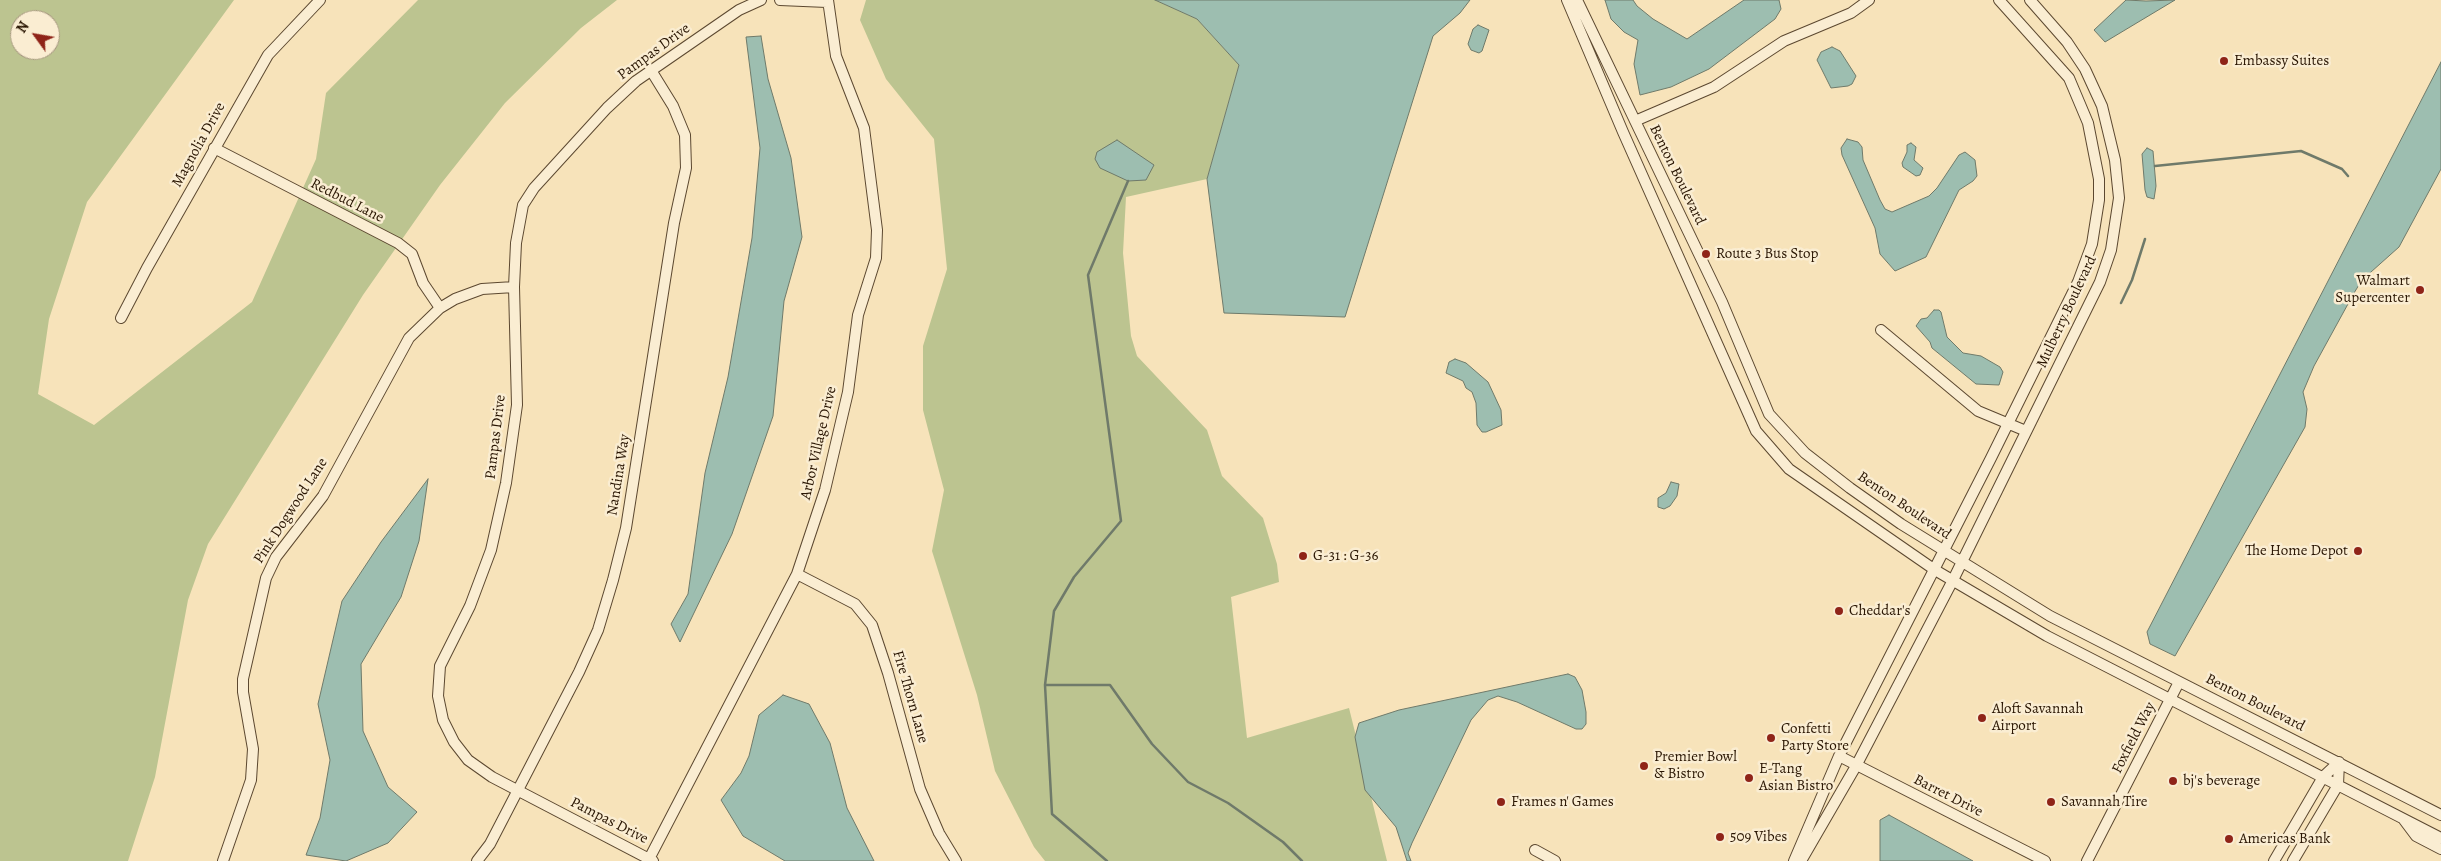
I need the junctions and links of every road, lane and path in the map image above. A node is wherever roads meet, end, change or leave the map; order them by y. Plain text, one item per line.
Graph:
1 (320, 0) edge
2 (761, 0) edge
3 (780, 0) edge
4 (1567, 0) edge
5 (1577, 0) edge
6 (1869, 0) edge
7 (1999, 0) edge
8 (2030, 0) edge
9 (828, 1) edge
10 (652, 72) junction
11 (1635, 121) junction
12 (214, 148) junction
13 (514, 287) junction
14 (440, 308) junction
15 (121, 318) dead end
16 (1881, 330) dead end
17 (2008, 423) junction
18 (2026, 431) junction
19 (1945, 552) junction
20 (1961, 562) junction
21 (1936, 570) junction
22 (797, 574) junction
23 (1953, 580) junction
24 (2179, 682) junction
25 (2171, 699) junction
26 (1839, 756) junction
27 (2339, 762) junction
28 (1856, 766) junction
29 (2323, 777) junction
30 (2338, 784) junction
31 (518, 791) junction
32 (2441, 815) edge
33 (2402, 818) junction
34 (2298, 822) junction
35 (2312, 830) junction
36 (2441, 838) edge
37 (2441, 849) edge
38 (1535, 850) dead end
39 (650, 860) edge
40 (2278, 860) edge
41 (223, 861) edge
42 (477, 861) edge
43 (956, 861) edge
44 (1555, 861) edge
45 (1794, 861) edge
46 (1801, 861) edge
47 (2045, 861) edge
48 (2087, 861) edge
49 (2293, 861) edge

1 - 12 street, Magnolia Drive
2 - 10 street, Pampas Drive
3 - 9 street
4 - 21 street, Benton Boulevard
5 - 11 street, Benton Boulevard
6 - 11 street
7 - 17 street, Mulberry Boulevard
8 - 18 street, Mulberry Boulevard
9 - 22 street, Arbor Village Drive
10 - 13 street, Pampas Drive
10 - 31 street, Nandina Way
11 - 19 street, Benton Boulevard
12 - 14 street, Redbud Lane
12 - 15 street, Magnolia Drive
13 - 14 street, Pink Dogwood Lane
13 - 31 street, Pampas Drive
14 - 41 street, Pink Dogwood Lane
16 - 17 street
17 - 18 street
17 - 19 street, Mulberry Boulevard
18 - 20 street, Mulberry Boulevard
19 - 20 street, Benton Boulevard
19 - 21 street, Mulberry Boulevard
20 - 23 street, Mulberry Boulevard
20 - 24 street, Benton Boulevard
21 - 23 street, Benton Boulevard
21 - 26 street, Mulberry Boulevard
22 - 39 street, Arbor Village Drive
22 - 43 street, Fire Thorn Lane
23 - 25 street, Benton Boulevard
23 - 28 street, Mulberry Boulevard
24 - 25 street, Foxfield Way
24 - 27 street, Benton Boulevard
25 - 29 street, Benton Boulevard
25 - 48 street, Foxfield Way
26 - 28 street, Barret Drive
26 - 45 street, Mulberry Boulevard
27 - 29 street
27 - 30 street
27 - 32 street, Benton Boulevard
28 - 46 street, Mulberry Boulevard
28 - 47 street, Barret Drive
29 - 30 street, Benton Boulevard
29 - 34 street
30 - 33 street, Benton Boulevard
30 - 35 street
31 - 39 street, Pampas Drive
31 - 42 street, Nandina Way
33 - 36 street, Benton Boulevard
33 - 37 street, Benton Boulevard
34 - 35 street
34 - 40 street
35 - 49 street
38 - 44 street

